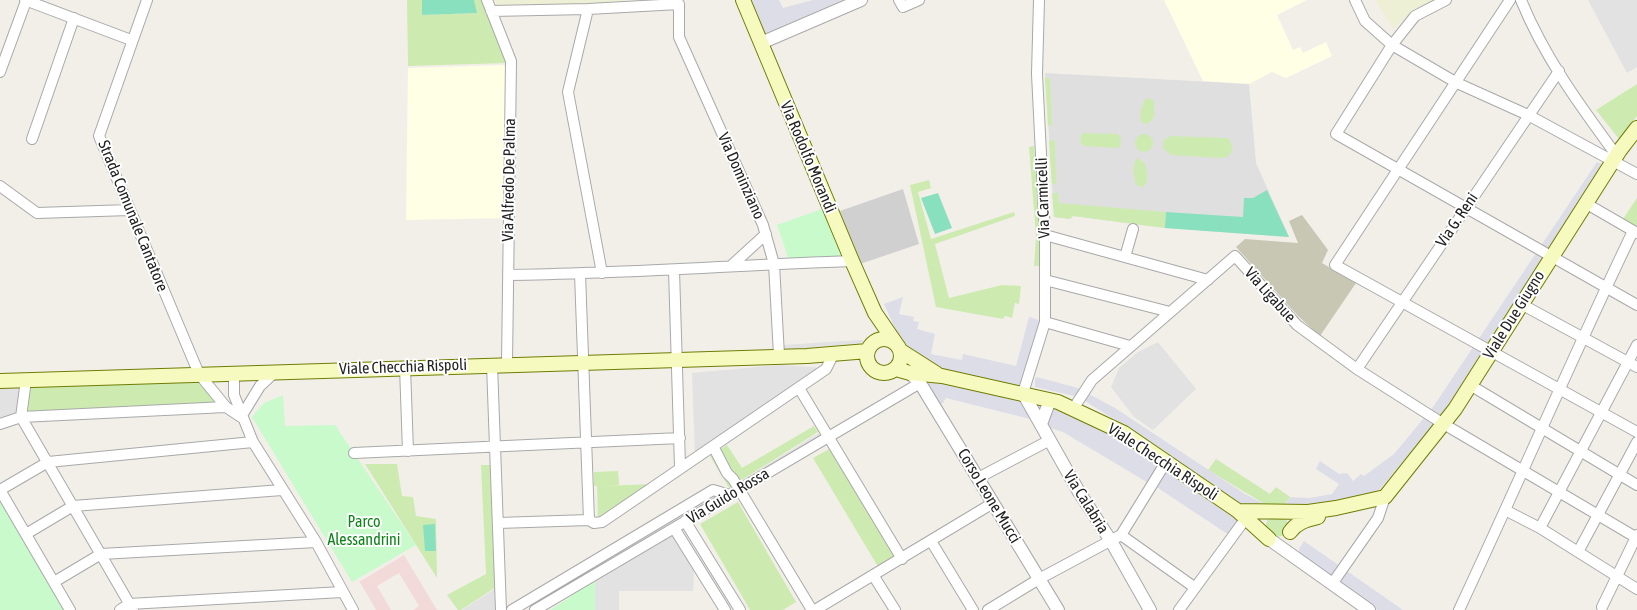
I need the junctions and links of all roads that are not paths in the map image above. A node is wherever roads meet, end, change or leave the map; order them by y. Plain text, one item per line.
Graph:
1 (25, 0) edge
2 (147, 0) edge
3 (487, 0) edge
4 (743, 0) edge
5 (861, 0) edge
6 (899, 0) edge
7 (919, 0) edge
8 (1039, 0) edge
9 (1355, 0) edge
10 (1446, 0) edge
11 (1510, 0) edge
12 (1521, 0) edge
13 (588, 9) junction
14 (491, 11) junction
15 (74, 18) junction
16 (131, 40) junction
17 (761, 43) junction
18 (1392, 45) junction
19 (1559, 71) junction
20 (0, 72) edge
21 (1457, 83) junction
22 (1528, 115) junction
23 (1637, 128) edge
24 (32, 139) dead end
25 (1615, 159) junction
26 (1398, 170) junction
27 (1637, 174) edge
28 (0, 186) edge
29 (1587, 204) junction
30 (1464, 208) junction
31 (130, 210) junction
32 (1133, 229) dead end
33 (1635, 232) edge
34 (766, 234) junction
35 (1045, 235) junction
36 (1125, 257) junction
37 (1550, 258) junction
38 (852, 261) junction
39 (774, 264) junction
40 (732, 265) junction
41 (674, 270) junction
42 (602, 273) junction
43 (580, 274) junction
44 (508, 275) junction
45 (1045, 280) junction
46 (1208, 280) junction
47 (1606, 287) junction
48 (1401, 301) junction
49 (1521, 304) junction
50 (1637, 305) edge
51 (1170, 312) junction
52 (875, 313) junction
53 (1045, 322) junction
54 (1583, 337) junction
55 (1637, 345) edge
56 (872, 346) junction
57 (1130, 346) junction
58 (899, 348) junction
59 (1490, 352) junction
60 (779, 355) junction
61 (807, 356) junction
62 (678, 358) junction
63 (831, 359) junction
64 (582, 362) junction
65 (492, 364) junction
66 (507, 364) junction
67 (1633, 364) edge
68 (870, 366) junction
69 (405, 368) junction
70 (896, 369) junction
71 (1357, 369) junction
72 (275, 372) junction
73 (234, 373) junction
74 (199, 374) junction
75 (942, 376) junction
76 (915, 378) junction
77 (26, 380) junction
78 (0, 381) edge
79 (1470, 385) junction
80 (799, 388) junction
81 (1558, 390) junction
82 (1023, 393) junction
83 (1050, 400) junction
84 (226, 407) junction
85 (1073, 409) junction
86 (1601, 412) junction
87 (21, 417) junction
88 (241, 417) junction
89 (1442, 423) junction
90 (0, 424) edge
91 (1041, 424) junction
92 (1541, 428) junction
93 (1637, 432) edge
94 (827, 437) junction
95 (680, 438) junction
96 (1050, 440) junction
97 (253, 442) junction
98 (587, 442) junction
99 (1637, 442) edge
100 (713, 446) junction
101 (495, 447) junction
102 (1581, 450) junction
103 (408, 451) junction
104 (354, 453) dead end
105 (48, 462) junction
106 (1166, 462) junction
107 (680, 467) junction
108 (1521, 470) junction
109 (1620, 474) junction
110 (978, 478) junction
111 (1637, 485) edge
112 (0, 490) edge
113 (282, 490) junction
114 (734, 492) junction
115 (1559, 493) junction
116 (1385, 497) junction
117 (994, 504) junction
118 (73, 506) junction
119 (1505, 510) junction
120 (1276, 513) junction
121 (1242, 514) junction
122 (1598, 514) junction
123 (588, 520) junction
124 (685, 521) junction
125 (498, 523) junction
126 (674, 528) junction
127 (1540, 528) junction
128 (1290, 532) junction
129 (26, 534) junction
130 (1637, 537) edge
131 (1116, 538) junction
132 (1269, 539) junction
133 (931, 541) junction
134 (316, 542) junction
135 (1285, 550) junction
136 (1578, 552) junction
137 (101, 554) junction
138 (902, 559) junction
139 (873, 575) junction
140 (1615, 576) junction
141 (1039, 579) junction
142 (54, 582) junction
143 (1332, 584) junction
144 (1194, 587) junction
145 (1637, 589) edge
146 (342, 592) junction
147 (131, 607) edge
148 (1602, 607) dead end
149 (70, 610) edge
150 (120, 610) edge
151 (353, 610) edge
152 (501, 610) edge
153 (512, 610) edge
154 (536, 610) edge
155 (725, 610) edge
156 (740, 610) edge
157 (813, 610) edge
158 (895, 610) edge
159 (973, 610) edge
160 (988, 610) edge
161 (1058, 610) edge
162 (1150, 610) edge
163 (1179, 610) edge
164 (1369, 610) edge
165 (1459, 610) edge

1 - 15 street
1 - 20 street
2 - 16 street, Strada Comunale Cantatore
3 - 14 street, Via Alfredo De Palma
4 - 17 main road, Via Rodolfo Morandi
5 - 17 street
6 - 7 street
8 - 35 street, Via Carmicelli
9 - 18 street
10 - 18 street
11 - 21 street
12 - 19 street
13 - 14 street
13 - 34 street, Via Dominziano
13 - 42 street
14 - 44 street, Via Alfredo De Palma
15 - 16 street
15 - 24 street
16 - 31 street, Strada Comunale Cantatore
17 - 38 main road, Via Rodolfo Morandi
18 - 21 street
18 - 26 street
19 - 22 street, Via G. Reni
19 - 25 street
21 - 22 street
21 - 26 street
22 - 25 street
22 - 30 street, Via G. Reni
23 - 25 main road, Viale Due Giugno
25 - 27 street
25 - 29 main road, Viale Due Giugno
26 - 30 street
26 - 48 street
28 - 31 street
29 - 33 street
29 - 37 main road, Viale Due Giugno
30 - 37 street
30 - 48 street, Via G. Reni
31 - 74 street, Strada Comunale Cantatore
32 - 36 street
33 - 47 street
34 - 39 street, Via Dominziano
34 - 40 street
35 - 36 street
35 - 45 street, Via Carmicelli
36 - 46 street
37 - 47 street
37 - 49 main road, Viale Due Giugno
38 - 39 street
38 - 52 main road, Via Rodolfo Morandi
39 - 40 street
39 - 60 street, Via Dominziano
40 - 41 street
41 - 42 street
41 - 62 street
42 - 43 street
43 - 44 street
43 - 64 street
44 - 66 street, Via Alfredo De Palma
45 - 51 street
45 - 53 street, Via Carmicelli
46 - 51 street, Via Ligabue
46 - 71 street, Via Ligabue
47 - 50 street
47 - 54 street
48 - 59 street
48 - 71 street, Via G. Reni
49 - 54 street
49 - 59 main road, Viale Due Giugno
51 - 57 street, Via Ligabue
52 - 56 main road, Via Rodolfo Morandi
52 - 58 main road, Via Rodolfo Morandi
53 - 57 street
53 - 82 street, Via Carmicelli
54 - 67 street
54 - 81 street
55 - 67 street
56 - 58 main road, Viale Checchia Rispoli
56 - 61 main road, Viale Checchia Rispoli
56 - 68 main road
57 - 85 street, Via Ligabue
58 - 70 main road
58 - 75 main road, Viale Checchia Rispoli
59 - 79 main road, Viale Due Giugno
59 - 81 street
60 - 61 main road, Viale Checchia Rispoli
60 - 62 main road, Viale Checchia Rispoli
61 - 63 main road, Viale Checchia Rispoli
62 - 64 main road, Viale Checchia Rispoli
62 - 95 street
63 - 68 main road, Viale Checchia Rispoli
63 - 80 street
64 - 66 main road, Viale Checchia Rispoli
64 - 98 street
65 - 66 main road, Viale Checchia Rispoli
65 - 69 main road, Viale Checchia Rispoli
65 - 101 street
67 - 86 street
68 - 70 main road, Viale Checchia Rispoli
69 - 72 main road, Viale Checchia Rispoli
69 - 103 street
70 - 76 main road, Viale Checchia Rispoli
71 - 89 street, Via Ligabue
72 - 73 main road, Viale Checchia Rispoli
72 - 88 street
73 - 74 main road, Viale Checchia Rispoli
73 - 88 street
74 - 77 main road, Viale Checchia Rispoli
74 - 84 street, Strada Comunale Cantatore
75 - 76 main road, Viale Checchia Rispoli
75 - 82 main road, Viale Checchia Rispoli
76 - 94 street, Via Guido Rossa
76 - 110 street, Corso Leone Mucci
77 - 78 main road, Viale Checchia Rispoli
77 - 87 street
79 - 89 main road, Viale Due Giugno
79 - 92 street
80 - 94 street
80 - 100 street
81 - 86 street
81 - 92 street
82 - 83 main road, Viale Checchia Rispoli
82 - 91 street, Via Calabria
83 - 85 main road, Viale Checchia Rispoli
83 - 91 street
84 - 87 street
84 - 88 street, Strada Comunale Cantatore
85 - 106 main road, Viale Checchia Rispoli
86 - 93 street
86 - 102 street
87 - 90 street
87 - 105 street
88 - 97 street
89 - 108 street, Via Ligabue
89 - 116 main road, Viale Due Giugno
91 - 96 street, Via Calabria
92 - 102 street
92 - 108 street
94 - 114 street, Via Guido Rossa
94 - 138 street
95 - 98 street
95 - 107 street
96 - 110 street
96 - 131 street, Via Calabria
97 - 105 street
97 - 113 street
98 - 101 street
98 - 123 street
99 - 109 street
100 - 107 street
100 - 114 street
101 - 103 street
101 - 125 street
102 - 109 street
102 - 115 street
103 - 104 street
105 - 112 street
105 - 118 street
106 - 121 main road, Viale Checchia Rispoli
106 - 131 street
107 - 123 street
108 - 115 street, Via Ligabue
108 - 119 street
109 - 111 street
109 - 122 street
110 - 117 street, Corso Leone Mucci
112 - 129 street
113 - 118 street
113 - 134 street
114 - 124 street, Via Guido Rossa
114 - 153 street
114 - 157 street
115 - 122 street, Via Ligabue
115 - 127 street
116 - 120 main road
116 - 128 main road
116 - 143 street, Viale Due Giugno
117 - 133 street
117 - 141 street, Corso Leone Mucci
118 - 129 street
118 - 137 street
119 - 127 street
119 - 165 street
120 - 121 main road
120 - 128 main road
120 - 132 main road
121 - 132 main road, Viale Checchia Rispoli
121 - 144 street
122 - 130 street, Via Ligabue
122 - 136 street
123 - 125 street
124 - 126 street, Via Guido Rossa
124 - 156 street
125 - 152 street
126 - 154 street, Via Guido Rossa
126 - 155 street
127 - 136 street
128 - 132 main road
128 - 135 street
129 - 142 street
130 - 140 street
131 - 141 street
131 - 144 street
131 - 162 street, Via Calabria
132 - 135 street
133 - 138 street
133 - 159 street
134 - 137 street
134 - 146 street
135 - 143 street
136 - 140 street
137 - 142 street
137 - 147 street
138 - 139 street
139 - 157 street
139 - 158 street
140 - 145 street
140 - 148 street
141 - 160 street
141 - 161 street, Corso Leone Mucci
142 - 149 street
143 - 164 street
144 - 163 street
146 - 147 street
146 - 151 street
147 - 150 street

